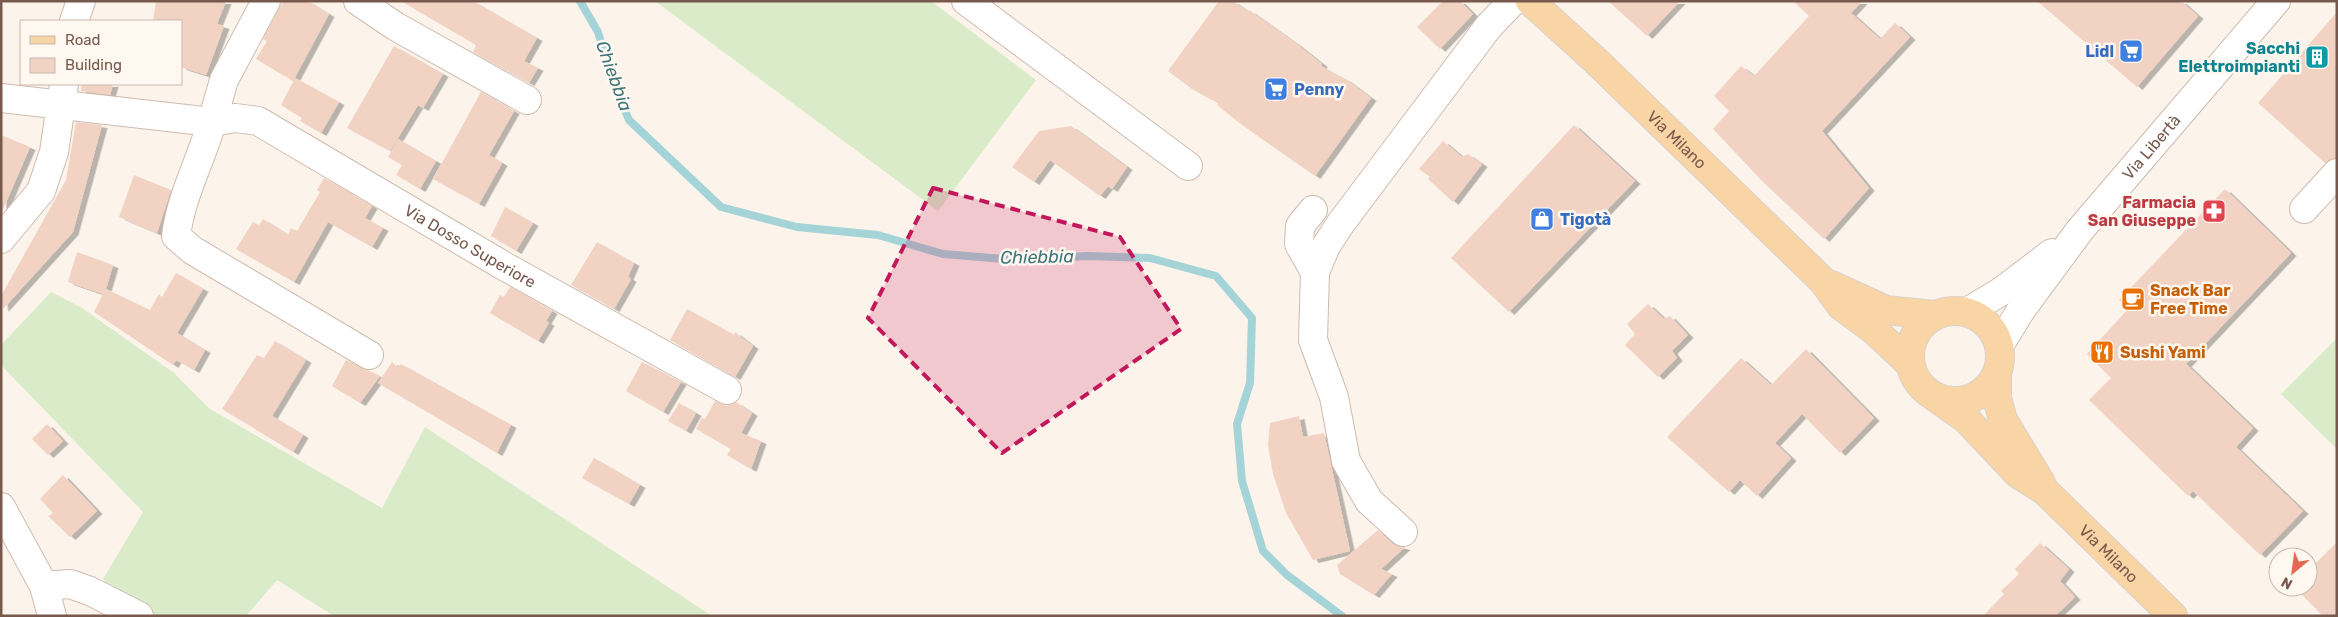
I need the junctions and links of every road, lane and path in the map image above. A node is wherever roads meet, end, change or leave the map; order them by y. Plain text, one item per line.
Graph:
1 (81, 1) edge
2 (266, 1) edge
3 (358, 1) edge
4 (966, 1) edge
5 (1512, 1) edge
6 (1530, 1) edge
7 (2276, 1) edge
8 (74, 20) edge
9 (63, 94) edge
10 (1, 98) edge
11 (527, 100) dead end
12 (212, 122) junction
13 (1188, 166) dead end
14 (2337, 174) edge
15 (2304, 209) dead end
16 (1313, 210) dead end
17 (2080, 230) junction
18 (1, 239) edge
19 (1315, 272) junction
20 (1823, 281) junction
21 (1967, 312) junction
22 (1934, 315) junction
23 (1999, 346) junction
24 (369, 355) dead end
25 (1909, 363) junction
26 (1997, 374) junction
27 (727, 390) dead end
28 (1935, 397) junction
29 (2045, 491) junction
30 (1, 507) edge
31 (1403, 532) dead end
32 (44, 586) junction
33 (52, 616) edge
34 (138, 616) edge
35 (2173, 616) edge

1 - 8 street
2 - 12 street
3 - 11 street
4 - 13 street
5 - 19 street
6 - 20 main road, Via Milano
7 - 17 street, Via Libertà
9 - 10 street, Via Dosso Superiore
9 - 12 street, Via Dosso Superiore
9 - 18 street
12 - 24 street
12 - 27 street, Via Dosso Superiore
14 - 15 street
16 - 19 street
17 - 21 street
17 - 23 street, Via Libertà
19 - 31 street
20 - 22 main road, Via Milano
20 - 25 main road, Via Milano
21 - 22 main road, Via Milano
21 - 23 main road, Via Milano
22 - 25 main road
23 - 26 main road, Via Milano
25 - 28 main road, Via Milano
26 - 28 main road
26 - 29 main road, Via Milano
28 - 29 main road, Via Milano
29 - 35 main road, Via Milano
30 - 32 street
32 - 33 street
32 - 34 street

